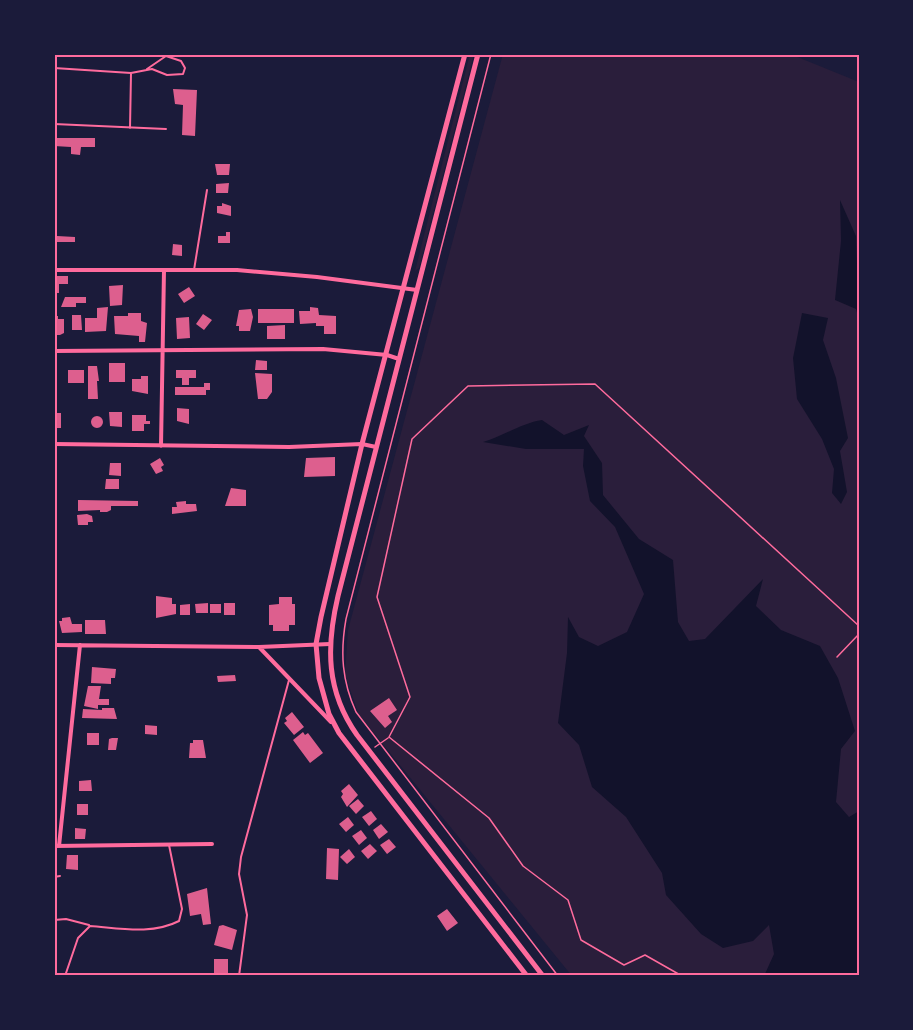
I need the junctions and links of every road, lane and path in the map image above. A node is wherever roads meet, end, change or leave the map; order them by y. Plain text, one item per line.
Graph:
1 (465, 54) edge
2 (478, 54) edge
3 (491, 54) edge
4 (54, 68) edge
5 (147, 69) junction
6 (131, 73) junction
7 (54, 124) edge
8 (130, 128) junction
9 (166, 129) dead end
10 (207, 190) dead end
11 (54, 270) edge
12 (164, 270) junction
13 (194, 270) junction
14 (405, 288) junction
15 (417, 290) junction
16 (54, 351) edge
17 (162, 352) junction
18 (387, 355) junction
19 (399, 359) junction
20 (54, 444) edge
21 (362, 444) junction
22 (161, 446) junction
23 (376, 447) junction
24 (859, 626) edge
25 (859, 634) edge
26 (316, 644) junction
27 (330, 644) junction
28 (54, 645) edge
29 (80, 645) junction
30 (259, 647) junction
31 (837, 657) dead end
32 (289, 680) junction
33 (335, 725) junction
34 (389, 737) junction
35 (379, 744) junction
36 (368, 750) junction
37 (212, 844) dead end
38 (169, 845) junction
39 (56, 846) edge
40 (60, 876) dead end
41 (54, 877) edge
42 (54, 920) edge
43 (90, 926) junction
44 (65, 976) edge
45 (239, 976) edge
46 (527, 976) edge
47 (543, 976) edge
48 (558, 976) edge
49 (682, 976) edge

1 - 14 street
2 - 15 street
3 - 35 path
4 - 6 lane
5 - 5 lane
5 - 6 lane
6 - 8 lane
7 - 8 lane
8 - 9 lane
10 - 13 lane
11 - 12 street
12 - 13 street
12 - 17 street
13 - 14 street
14 - 15 street
14 - 18 street
15 - 19 street
16 - 17 street
17 - 18 street
17 - 22 street
18 - 19 street
18 - 21 street
19 - 23 street
20 - 22 street
21 - 22 street
21 - 23 street
21 - 26 street
23 - 27 street
24 - 34 path
25 - 31 path
26 - 27 street
26 - 30 street
26 - 33 street
27 - 36 street
28 - 29 street
29 - 30 street
29 - 39 street
30 - 32 street
32 - 33 street
32 - 45 lane
33 - 46 street
34 - 35 path
34 - 49 path
35 - 36 path
35 - 48 path
36 - 47 street
37 - 38 street
38 - 39 street
38 - 43 lane
40 - 41 lane
42 - 43 lane
43 - 44 lane

